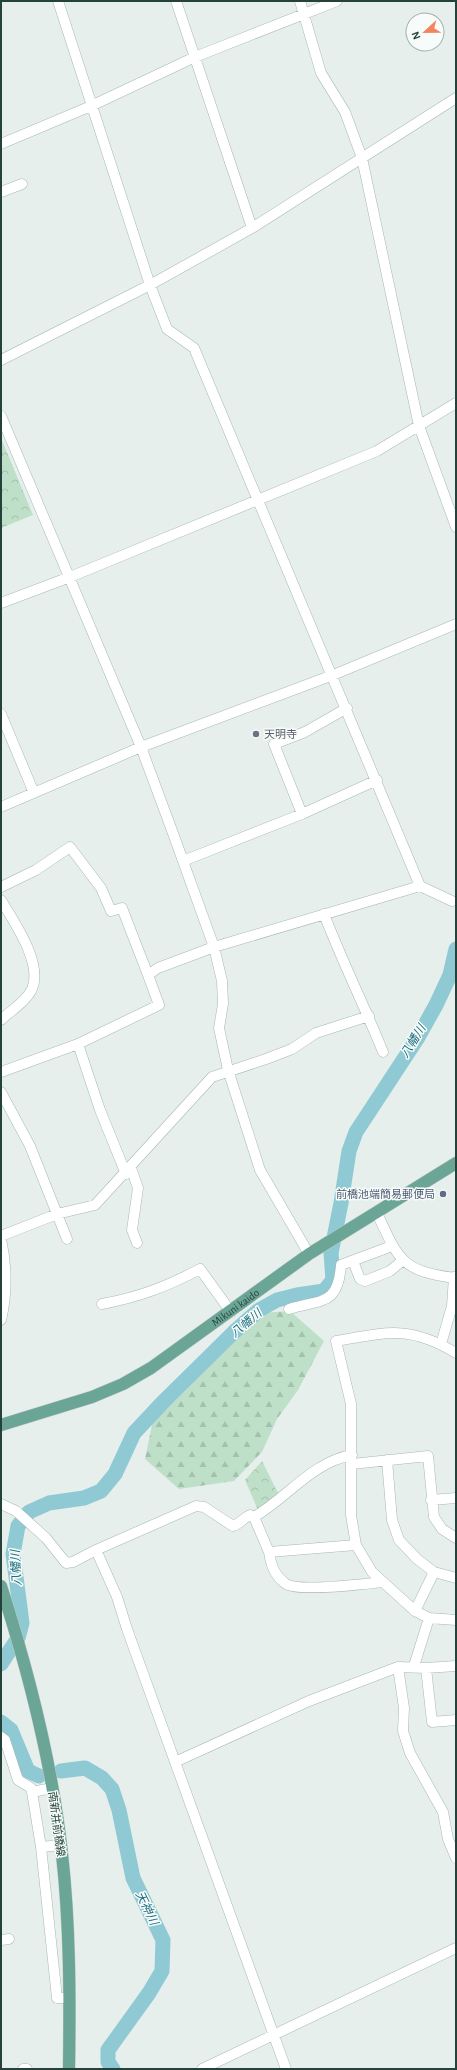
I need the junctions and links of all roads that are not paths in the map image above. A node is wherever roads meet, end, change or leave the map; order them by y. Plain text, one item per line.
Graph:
1 (58, 1) edge
2 (176, 1) edge
3 (300, 1) edge
4 (337, 1) edge
5 (306, 15) junction
6 (195, 57) junction
7 (456, 98) edge
8 (92, 106) junction
9 (1, 144) edge
10 (362, 158) junction
11 (22, 184) dead end
12 (1, 192) edge
13 (252, 228) junction
14 (150, 285) junction
15 (1, 360) edge
16 (456, 403) edge
17 (1, 416) edge
18 (419, 426) junction
19 (258, 499) junction
20 (456, 527) edge
21 (70, 577) junction
22 (1, 603) edge
23 (456, 624) edge
24 (333, 675) junction
25 (347, 708) junction
26 (1, 714) edge
27 (141, 747) junction
28 (377, 780) junction
29 (34, 793) junction
30 (1, 807) edge
31 (302, 814) junction
32 (183, 860) junction
33 (420, 886) junction
34 (1, 887) edge
35 (1, 900) edge
36 (452, 901) dead end
37 (324, 914) junction
38 (214, 947) junction
39 (148, 975) junction
40 (368, 1016) junction
41 (1, 1020) edge
42 (78, 1044) junction
43 (383, 1052) dead end
44 (228, 1070) junction
45 (1, 1072) edge
46 (1, 1092) edge
47 (456, 1163) edge
48 (128, 1171) junction
49 (377, 1213) junction
50 (57, 1214) junction
51 (1, 1236) edge
52 (1, 1239) edge
53 (67, 1239) dead end
54 (137, 1243) dead end
55 (392, 1246) junction
56 (309, 1254) junction
57 (403, 1260) junction
58 (353, 1261) junction
59 (3, 1269) edge
60 (455, 1278) edge
61 (102, 1304) dead end
62 (289, 1309) dead end
63 (231, 1312) junction
64 (1, 1320) edge
65 (441, 1344) junction
66 (456, 1353) edge
67 (1, 1425) edge
68 (352, 1460) junction
69 (387, 1460) junction
70 (456, 1498) edge
71 (431, 1500) junction
72 (1, 1504) edge
73 (254, 1517) junction
74 (456, 1538) edge
75 (356, 1545) junction
76 (96, 1550) junction
77 (268, 1552) junction
78 (434, 1572) junction
79 (456, 1578) edge
80 (382, 1582) junction
81 (1, 1586) edge
82 (415, 1611) junction
83 (429, 1618) junction
84 (456, 1620) edge
85 (414, 1666) junction
86 (456, 1666) edge
87 (398, 1667) junction
88 (426, 1668) junction
89 (456, 1720) edge
90 (1, 1737) edge
91 (175, 1762) junction
92 (52, 1788) junction
93 (32, 1792) junction
94 (61, 1845) junction
95 (41, 1847) junction
96 (456, 1858) edge
97 (456, 1948) edge
98 (70, 1998) junction
99 (273, 2034) junction
100 (23, 2069) edge
101 (27, 2069) edge
102 (69, 2069) edge
103 (202, 2069) edge
104 (286, 2069) edge

1 - 8 street
2 - 6 street
3 - 5 street
4 - 5 street
5 - 6 street
5 - 10 street
6 - 8 street
6 - 13 street
7 - 10 street
8 - 9 street
8 - 14 street
10 - 13 street
10 - 18 street
11 - 12 street
13 - 14 street
14 - 15 street
14 - 19 street
16 - 18 street
17 - 21 street
18 - 19 street
18 - 20 street
19 - 21 street
19 - 24 street
21 - 22 street
21 - 27 street
23 - 24 street
24 - 25 street
24 - 27 street
25 - 28 street
25 - 31 street
26 - 29 street
27 - 29 street
27 - 32 street
28 - 31 street
28 - 33 street
29 - 30 street
31 - 32 street
32 - 38 street
33 - 36 street
33 - 37 street
34 - 39 street
35 - 41 street
37 - 38 street
37 - 40 street
38 - 39 street
38 - 44 street
39 - 42 street
40 - 43 street
40 - 44 street
42 - 45 street
42 - 48 street
44 - 48 street
44 - 56 street
46 - 50 street
47 - 49 main road, Mikuni kaido
48 - 50 street
48 - 54 street
49 - 55 street
49 - 56 main road, Mikuni kaido
50 - 51 street
50 - 53 street
52 - 59 street
55 - 57 street
55 - 58 street
56 - 63 main road, Mikuni kaido
57 - 58 street
57 - 60 street
58 - 62 street
59 - 64 street
60 - 65 street
61 - 63 street
63 - 67 main road, Mikuni kaido
65 - 66 street
65 - 68 street
68 - 69 street
68 - 73 street
68 - 75 street
69 - 71 street
69 - 78 street
70 - 71 street
71 - 74 street
72 - 76 street
73 - 76 street
73 - 77 street
75 - 77 street
75 - 80 street
76 - 91 street
77 - 80 street
78 - 79 street
78 - 82 street
80 - 82 street
81 - 92 main road, 南新井前橋線
82 - 83 street
83 - 84 street
83 - 85 street
85 - 87 street
85 - 88 street
86 - 88 street
87 - 91 street
87 - 96 street
88 - 89 street
90 - 93 street
91 - 99 street
92 - 93 street
92 - 94 main road, 南新井前橋線
93 - 95 street
94 - 95 street
94 - 98 main road, 南新井前橋線
95 - 98 street
97 - 99 street
98 - 102 main road, 南新井前橋線
99 - 103 street
99 - 104 street
100 - 101 street

